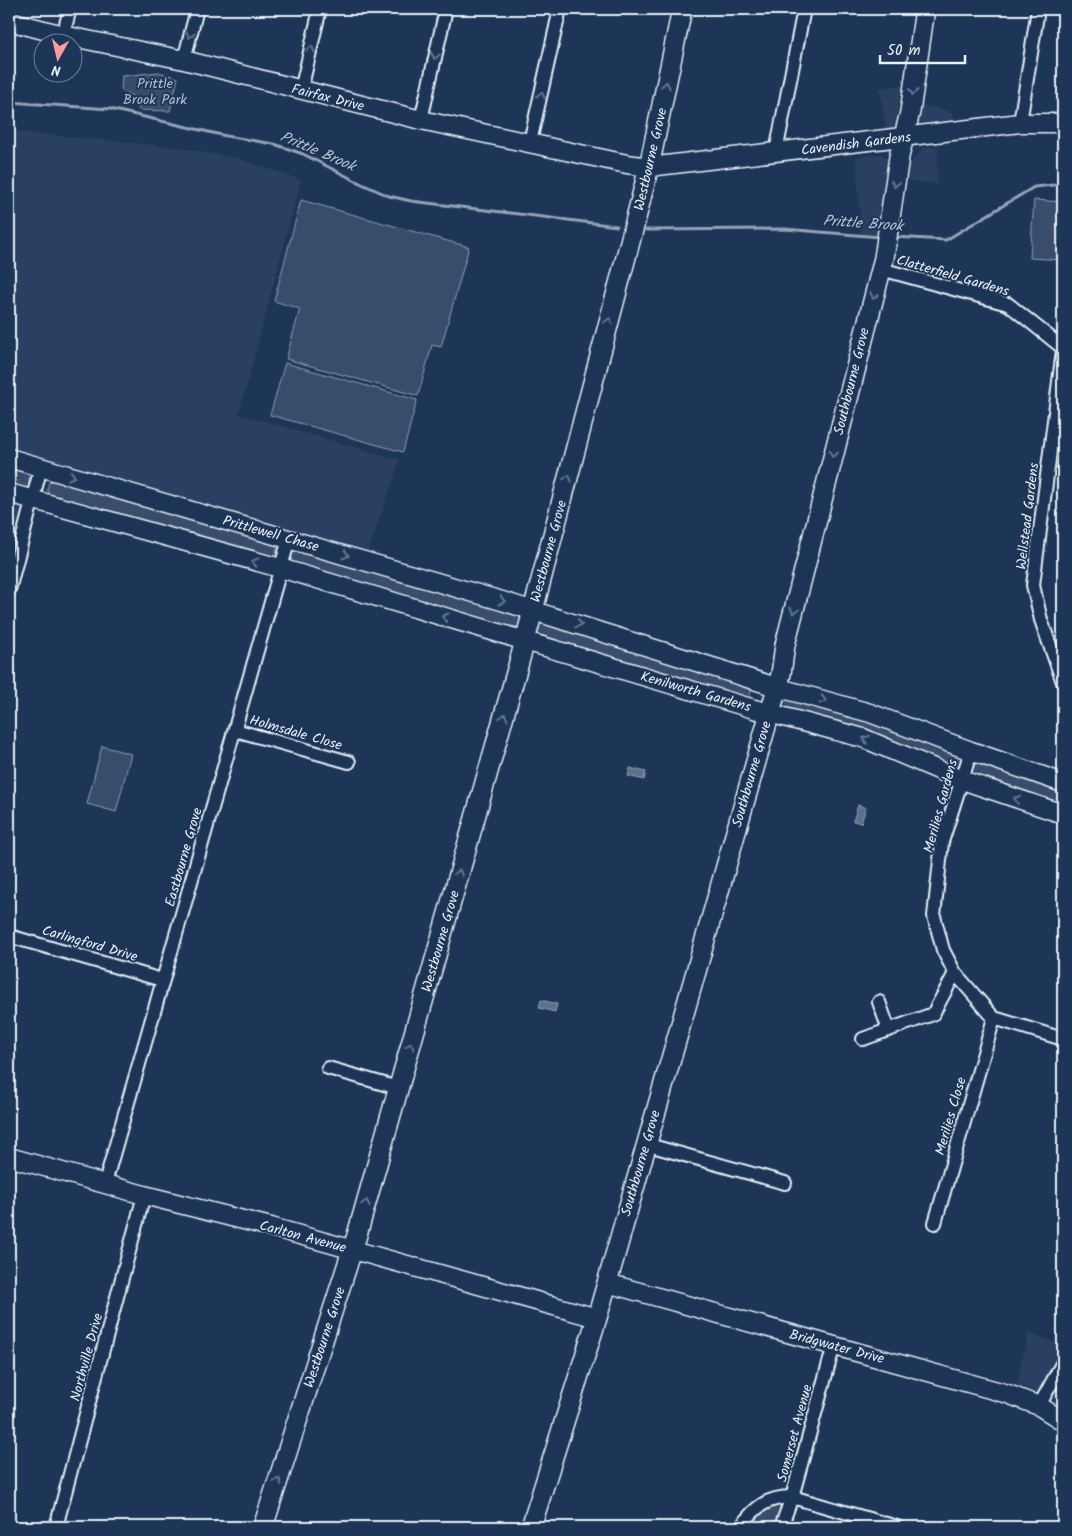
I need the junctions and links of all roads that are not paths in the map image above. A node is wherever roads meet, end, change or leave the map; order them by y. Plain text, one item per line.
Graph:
1 (70, 9) edge
2 (197, 9) edge
3 (320, 9) edge
4 (446, 9) edge
5 (560, 9) edge
6 (682, 9) edge
7 (804, 9) edge
8 (925, 9) edge
9 (1038, 9) edge
10 (9, 20) edge
11 (52, 32) edge
12 (64, 32) edge
13 (82, 39) edge
14 (184, 60) junction
15 (301, 90) junction
16 (421, 120) junction
17 (1020, 123) junction
18 (1063, 123) edge
19 (904, 137) junction
20 (530, 142) junction
21 (776, 152) junction
22 (649, 167) junction
23 (881, 269) junction
24 (1063, 349) edge
25 (9, 458) edge
26 (41, 467) junction
27 (9, 492) edge
28 (33, 500) junction
29 (290, 539) junction
30 (280, 568) junction
31 (9, 590) edge
32 (531, 614) junction
33 (525, 641) junction
34 (675, 654) junction
35 (609, 666) junction
36 (1063, 682) edge
37 (776, 687) junction
38 (770, 710) junction
39 (235, 730) junction
40 (971, 751) junction
41 (348, 762) dead end
42 (962, 780) junction
43 (1063, 782) edge
44 (1063, 814) edge
45 (9, 936) edge
46 (955, 973) junction
47 (162, 980) junction
48 (879, 1002) dead end
49 (994, 1018) junction
50 (889, 1030) junction
51 (863, 1039) dead end
52 (1063, 1039) edge
53 (328, 1068) dead end
54 (398, 1088) junction
55 (646, 1144) junction
56 (9, 1157) edge
57 (785, 1182) dead end
58 (105, 1183) junction
59 (144, 1195) junction
60 (935, 1223) dead end
61 (351, 1249) junction
62 (607, 1282) junction
63 (597, 1318) junction
64 (834, 1345) junction
65 (1063, 1362) edge
66 (1039, 1406) junction
67 (1063, 1421) edge
68 (792, 1497) junction
69 (56, 1527) edge
70 (263, 1527) edge
71 (531, 1527) edge
72 (741, 1527) edge
73 (781, 1527) edge
74 (897, 1527) edge

1 - 12 street
2 -> 14 street
15 -> 3 street
4 -> 16 street
20 -> 5 street
22 -> 6 main road, Westbourne Grove
7 - 21 street
8 -> 19 main road, Southbourne Grove
9 - 17 street
10 - 11 street, Fairfax Drive
13 - 14 street, Fairfax Drive
14 - 15 street, Fairfax Drive
15 - 16 street, Fairfax Drive
16 - 20 street, Fairfax Drive
17 - 18 street, Cavendish Gardens
17 - 19 street, Cavendish Gardens
19 - 21 street, Cavendish Gardens
19 -> 23 main road, Southbourne Grove
20 - 22 street, Fairfax Drive
21 - 22 street, Cavendish Gardens
32 -> 22 main road, Westbourne Grove
23 - 24 street, Clatterfield Gardens
23 -> 37 main road, Southbourne Grove
24 - 36 street, Wellstead Gardens
25 - 26 street, Prittlewell Chase
26 - 28 street
26 -> 29 street, Prittlewell Chase
27 - 28 street
30 -> 28 street
28 - 31 street
29 - 30 street, Eastbourne Grove
29 -> 32 street, Prittlewell Chase
33 -> 30 street
30 - 39 street, Eastbourne Grove
32 - 33 main road, Westbourne Grove
32 -> 34 street, Kenilworth Gardens
32 - 35 street
33 - 35 street, Kenilworth Gardens
54 -> 33 main road, Westbourne Grove
34 - 37 street, Kenilworth Gardens
34 - 38 street
35 - 38 street, Kenilworth Gardens
37 - 38 main road, Southbourne Grove
37 -> 40 street, Kenilworth Gardens
42 -> 38 street, Kenilworth Gardens
38 - 55 main road, Southbourne Grove
39 - 41 street, Holmsdale Close
39 - 47 street, Eastbourne Grove
40 - 42 street, Merilies Gardens
40 - 43 street, Kenilworth Gardens
44 -> 42 street, Kenilworth Gardens
42 - 46 street, Merilies Gardens
45 - 47 street, Carlingford Drive
46 - 49 street, Merilies Gardens
46 - 50 street
47 - 58 street, Eastbourne Grove
48 - 50 street
49 - 52 street
49 - 60 street, Merilies Close
50 - 51 street
53 - 54 street
61 -> 54 main road, Westbourne Grove
55 - 57 street
55 - 62 main road, Southbourne Grove
56 - 58 street, Carlton Avenue
58 - 59 street, Carlton Avenue
59 - 61 street, Carlton Avenue
59 - 69 street, Northville Drive
61 - 63 street, Carlton Avenue
70 -> 61 main road, Westbourne Grove
62 - 63 main road, Southbourne Grove
62 - 64 street, Bridgwater Drive
63 - 71 main road, Southbourne Grove
64 - 66 street, Bridgwater Drive
64 - 68 street, Somerset Avenue
65 - 66 street
66 - 67 street, Bridgwater Drive
68 - 72 street
68 - 73 street, Somerset Avenue
68 - 74 street

